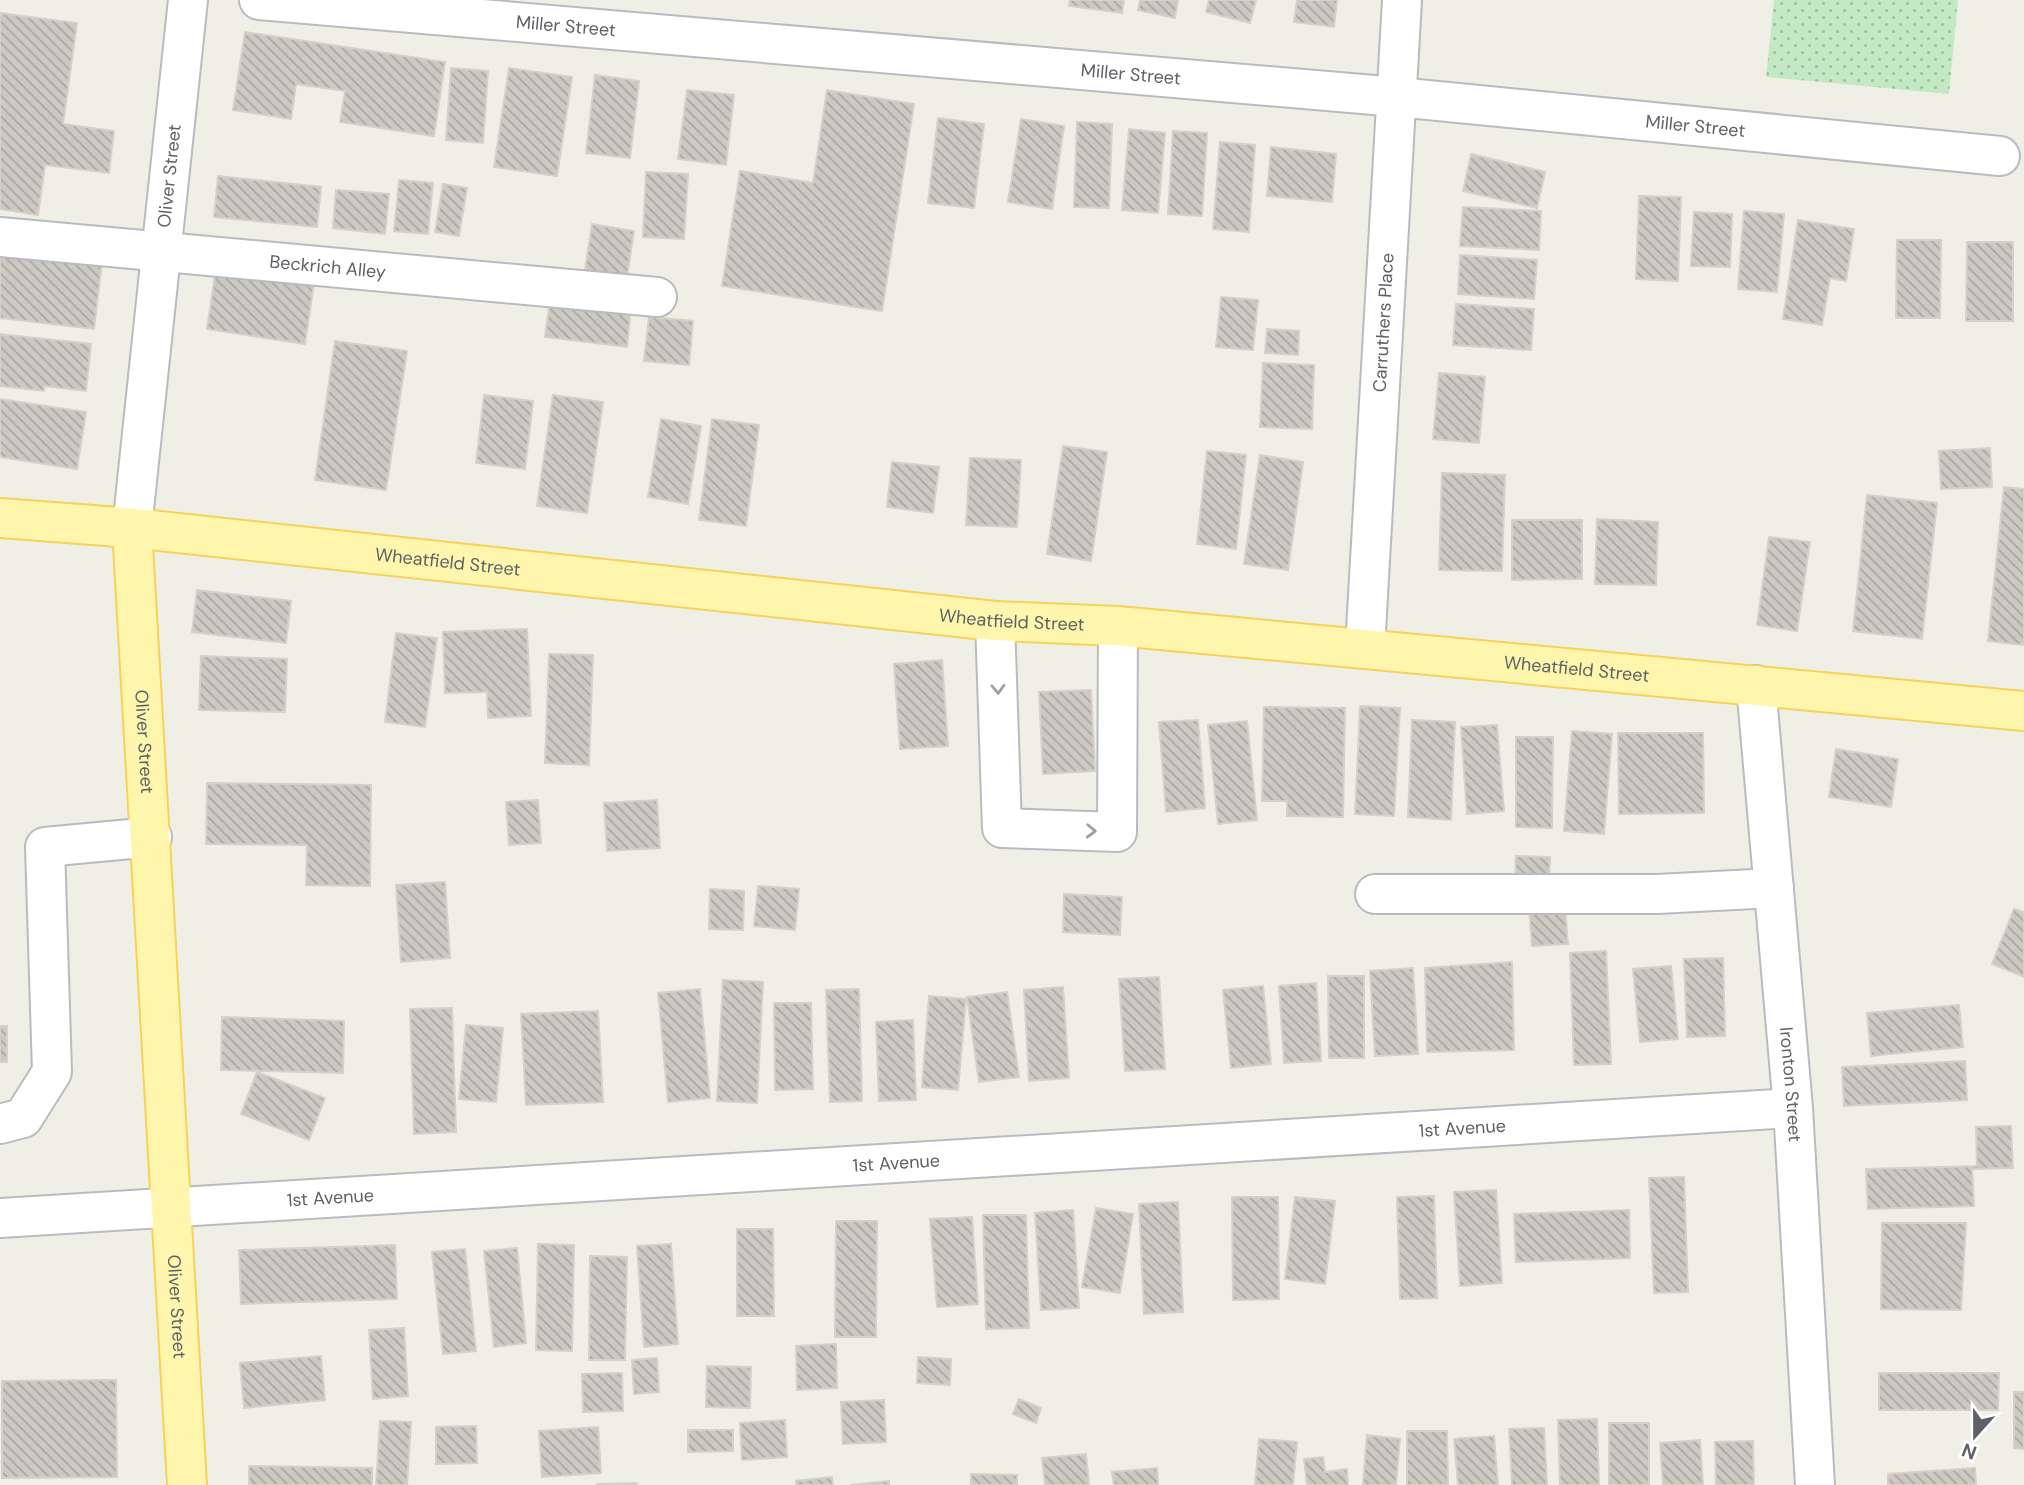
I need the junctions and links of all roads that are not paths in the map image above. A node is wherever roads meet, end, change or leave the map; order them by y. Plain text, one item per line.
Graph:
1 (188, 0) edge
2 (260, 0) edge
3 (1402, 0) edge
4 (1397, 97) junction
5 (2000, 156) dead end
6 (0, 237) edge
7 (161, 252) junction
8 (656, 297) dead end
9 (0, 518) edge
10 (132, 528) junction
11 (995, 621) junction
12 (1118, 626) junction
13 (1366, 648) junction
14 (1756, 685) junction
15 (2024, 711) edge
16 (152, 837) junction
17 (1774, 888) junction
18 (1375, 894) dead end
19 (1793, 1108) junction
20 (0, 1124) edge
21 (172, 1208) junction
22 (0, 1218) edge
23 (187, 1485) edge
24 (1815, 1485) edge

1 - 7 street, Oliver Street
2 - 4 street, Miller Street
3 - 4 street, Carruthers Place
4 - 5 street, Miller Street
4 - 13 street, Carruthers Place
6 - 7 street, Beckrich Alley
7 - 8 street, Beckrich Alley
7 - 10 street, Oliver Street
9 - 10 main road, Wheatfield Street
10 - 11 main road, Wheatfield Street
10 - 16 main road, Oliver Street
11 - 12 main road, Wheatfield Street
11 -> 12 street
12 - 13 main road, Wheatfield Street
13 - 14 main road, Wheatfield Street
14 - 15 main road, Wheatfield Street
14 - 17 street, Ironton Street
16 - 20 street
16 - 21 main road, Oliver Street
17 - 18 street
17 - 19 street, Ironton Street
19 - 21 street, 1st Avenue
19 - 24 street, Ironton Street
21 - 22 street, 1st Avenue
21 - 23 main road, Oliver Street

